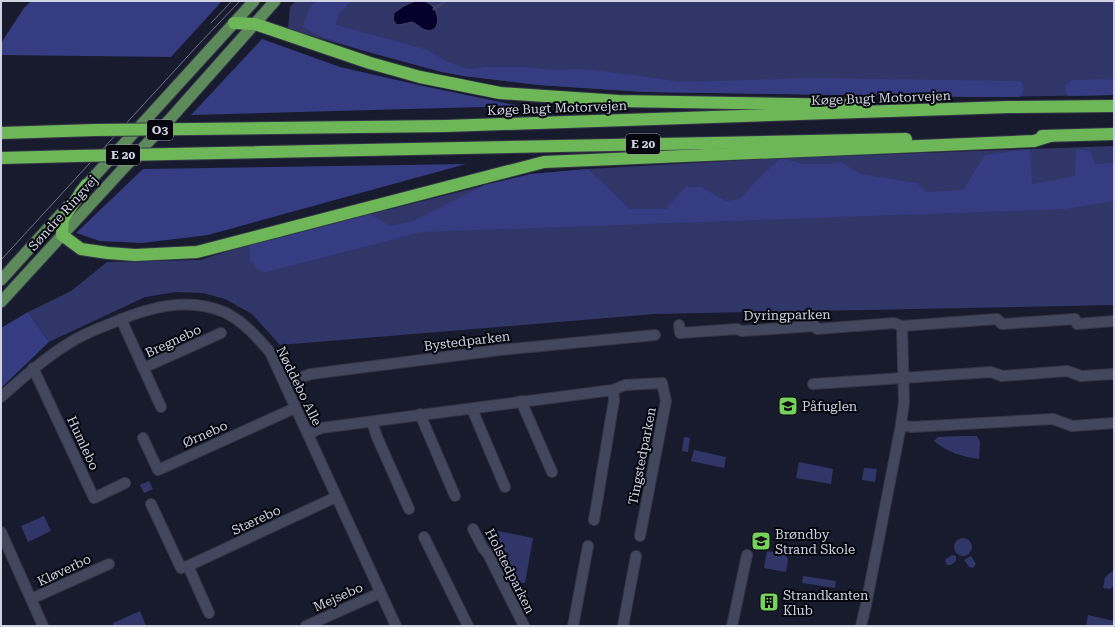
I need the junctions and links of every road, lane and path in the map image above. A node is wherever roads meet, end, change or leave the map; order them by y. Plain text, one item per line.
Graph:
1 (254, 1) edge
2 (275, 1) edge
3 (234, 23) junction
4 (255, 24) junction
5 (1114, 106) edge
6 (1009, 107) junction
7 (1, 134) edge
8 (1114, 134) edge
9 (1050, 136) junction
10 (1, 158) edge
11 (86, 185) junction
12 (62, 235) junction
13 (1, 280) edge
14 (1, 302) edge
15 (121, 319) junction
16 (1114, 321) edge
17 (679, 325) dead end
18 (902, 326) junction
19 (214, 333) dead end
20 (655, 335) dead end
21 (33, 368) junction
22 (143, 368) junction
23 (1114, 374) edge
24 (904, 377) junction
25 (285, 383) junction
26 (813, 384) dead end
27 (613, 390) junction
28 (1, 397) edge
29 (521, 401) junction
30 (161, 407) dead end
31 (295, 408) junction
32 (472, 409) junction
33 (420, 414) junction
34 (372, 422) junction
35 (1114, 423) edge
36 (901, 425) junction
37 (308, 434) junction
38 (143, 438) dead end
39 (552, 472) dead end
40 (125, 483) dead end
41 (505, 488) dead end
42 (455, 496) dead end
43 (336, 497) junction
44 (151, 504) dead end
45 (409, 509) dead end
46 (594, 520) dead end
47 (473, 529) dead end
48 (1, 532) edge
49 (640, 536) dead end
50 (424, 537) dead end
51 (588, 546) dead end
52 (747, 554) dead end
53 (636, 556) dead end
54 (109, 564) dead end
55 (188, 566) junction
56 (380, 593) junction
57 (31, 599) junction
58 (865, 610) junction
59 (209, 613) dead end
60 (43, 626) edge
61 (306, 626) edge
62 (396, 626) edge
63 (468, 626) edge
64 (524, 626) edge
65 (573, 626) edge
66 (623, 626) edge
67 (732, 626) edge
68 (861, 626) edge
69 (864, 626) edge

1 - 3 main road, Søndre Ringvej / O3
2 - 4 main road, Søndre Ringvej / O3
3 - 4 highway
3 - 11 main road, Søndre Ringvej / O3
4 - 6 highway
4 - 12 main road, Søndre Ringvej / O3
5 - 6 highway, Køge Bugt Motorvejen / E 20
6 - 7 highway, Køge Bugt Motorvejen / E 20, bridge
8 - 9 highway, E 20
9 - 10 highway, E 20, bridge
9 - 12 highway
11 - 12 highway
11 - 13 main road, Søndre Ringvej / O3
12 - 14 main road, Søndre Ringvej / O3
15 - 21 street, Nøddebo Alle
15 - 22 street, Bregnebo
15 - 25 street, Nøddebo Alle
16 - 18 street, Dyringparken
17 - 18 street, Dyringparken
18 - 24 street
19 - 22 street, Bregnebo
20 - 25 street, Bystedparken
21 - 28 street, Nøddebo Alle
21 - 40 street, Humlebo
22 - 30 street, Bregnebo
23 - 24 street
24 - 26 street
24 - 36 street
25 - 31 street, Nøddebo Alle
27 - 29 street, Tingstedparken
27 - 46 street
27 - 49 street, Tingstedparken
29 - 32 street, Tingstedparken
29 - 39 street
31 - 37 street, Nøddebo Alle
31 - 38 street, Ørnebo
32 - 33 street, Tingstedparken
32 - 41 street
33 - 34 street, Tingstedparken
33 - 42 street
34 - 37 street, Tingstedparken
34 - 45 street
35 - 36 street
36 - 58 street
37 - 43 street, Nøddebo Alle
43 - 55 street, Stærebo
43 - 56 street, Nøddebo Alle
44 - 55 street
47 - 64 street, Holstedparken
48 - 57 street, Kløverbo
50 - 63 street
51 - 65 street
52 - 67 street
53 - 66 street
54 - 57 street, Kløverbo
55 - 59 street
56 - 61 street, Mejsebo
56 - 62 street, Nøddebo Alle
57 - 60 street, Kløverbo
58 - 68 street
58 - 69 street

